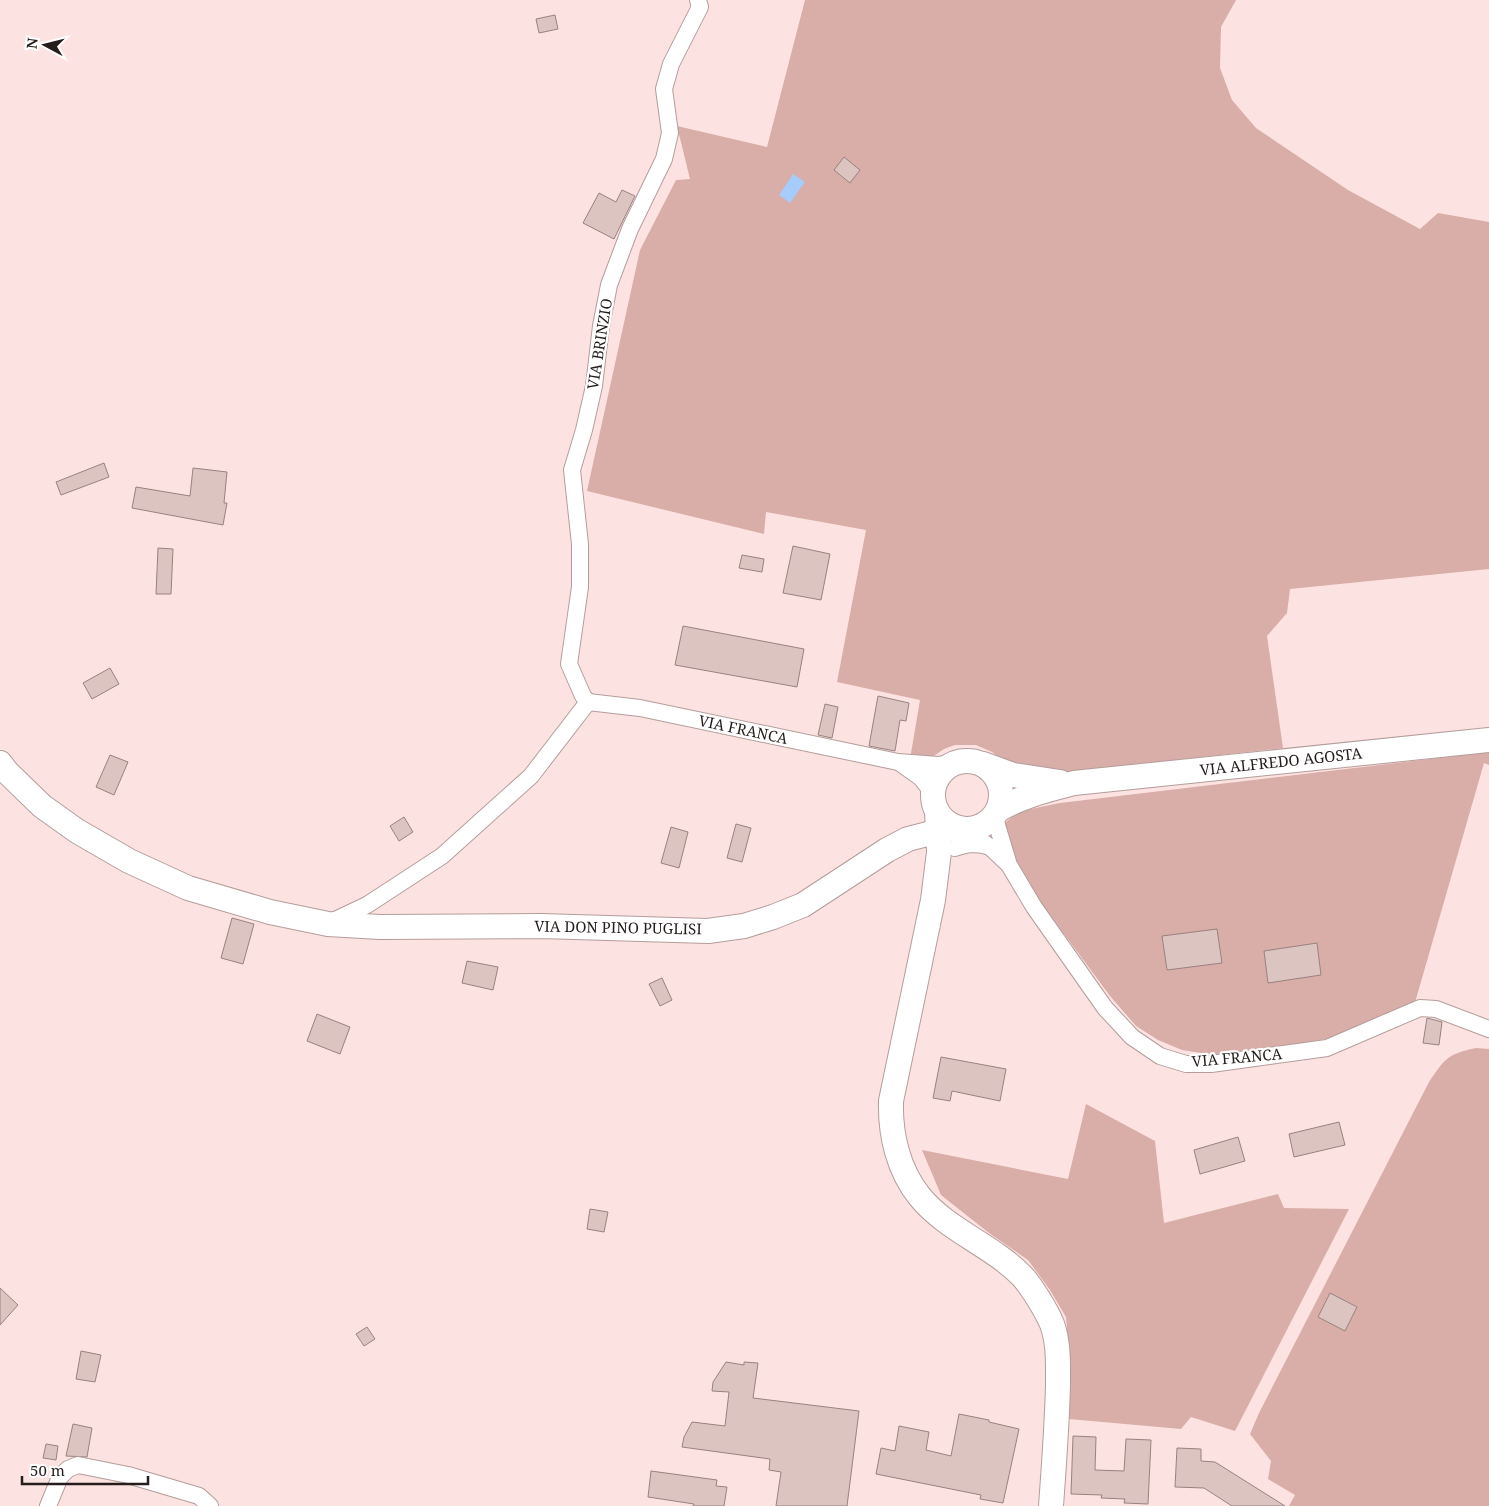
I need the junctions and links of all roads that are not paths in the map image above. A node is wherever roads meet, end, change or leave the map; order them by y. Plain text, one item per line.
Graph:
1 (698, 0) edge
2 (588, 702) junction
3 (1489, 740) edge
4 (898, 762) junction
5 (0, 763) edge
6 (954, 763) junction
7 (983, 764) junction
8 (1074, 783) junction
9 (963, 822) junction
10 (887, 850) junction
11 (1009, 865) junction
12 (328, 924) junction
13 (1489, 1029) edge
14 (48, 1506) edge
15 (210, 1506) edge
16 (1051, 1506) edge

1 - 2 street, VIA BRINZIO
2 - 4 street, VIA FRANCA
2 - 12 street
3 - 8 street, VIA ALFREDO AGOSTA
4 - 6 street, VIA FRANCA
4 - 9 street
5 - 12 street, VIA DON PINO PUGLISI
6 - 7 street
6 - 9 street
7 - 8 street, VIA ALFREDO AGOSTA
7 - 9 street
8 - 9 street, VIA ALFREDO AGOSTA
9 - 10 street
9 - 10 street
9 - 11 street
9 - 11 street
9 - 16 street
10 - 12 street, VIA DON PINO PUGLISI
11 - 13 street, VIA FRANCA
14 - 15 street

